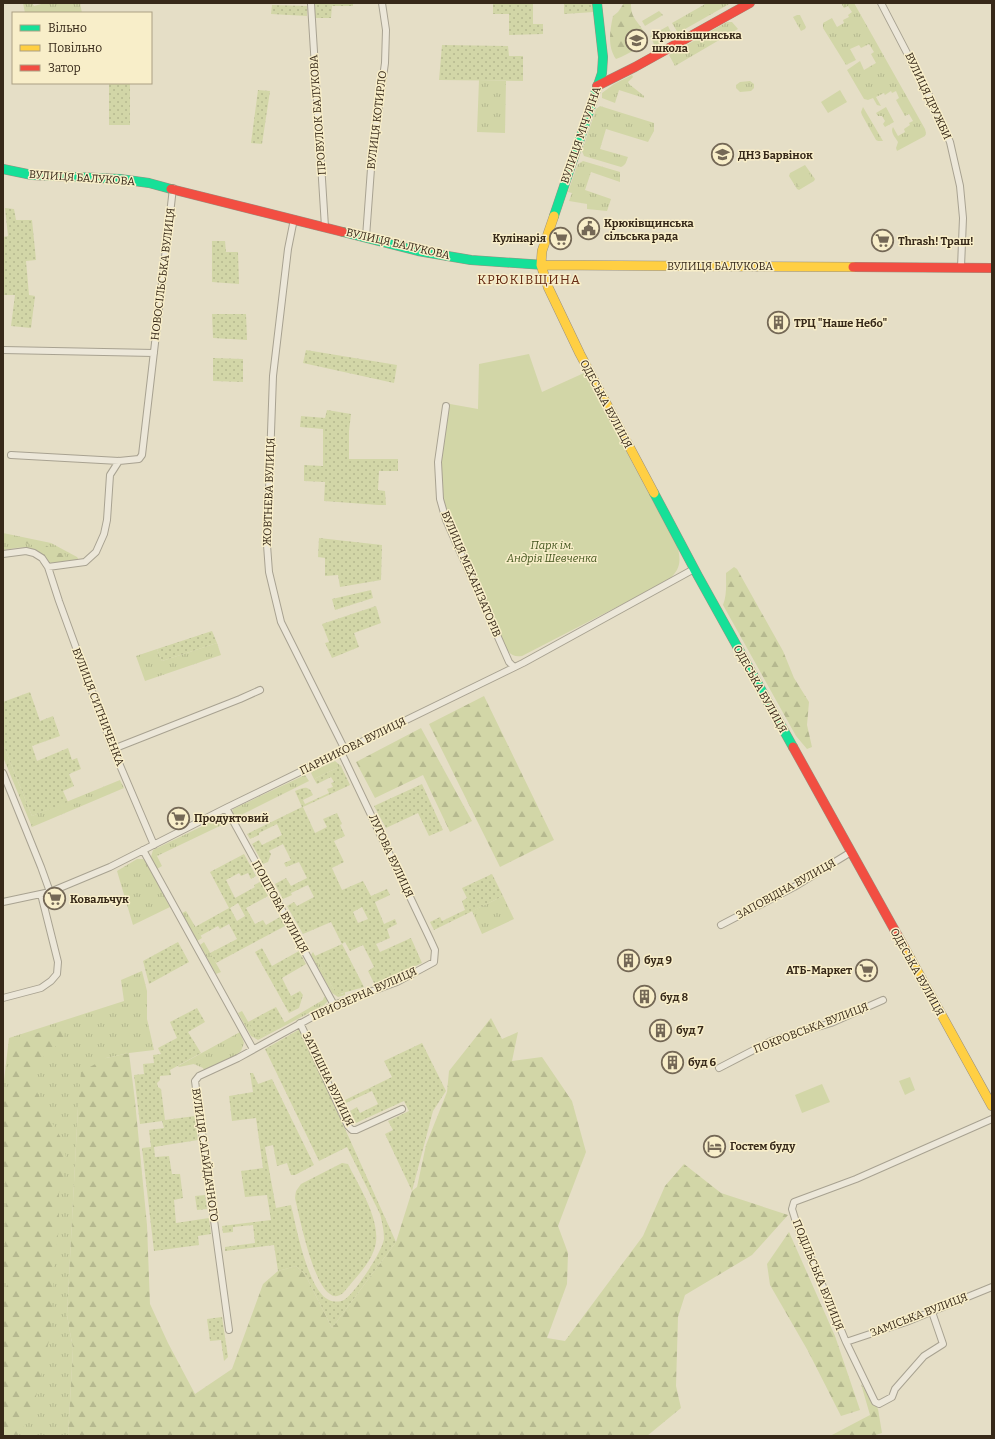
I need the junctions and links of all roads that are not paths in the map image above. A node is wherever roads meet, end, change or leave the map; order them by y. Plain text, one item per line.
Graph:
1 (382, 3) edge
2 (597, 3) edge
3 (750, 3) edge
4 (881, 3) edge
5 (311, 4) dead end
6 (597, 86) junction
7 (3, 169) edge
8 (173, 188) junction
9 (294, 219) junction
10 (325, 227) junction
11 (366, 237) junction
12 (541, 265) junction
13 (961, 267) junction
14 (992, 268) edge
15 (3, 350) edge
16 (154, 354) junction
17 (446, 406) dead end
18 (11, 455) dead end
19 (120, 461) junction
20 (3, 554) edge
21 (48, 567) junction
22 (694, 569) junction
23 (514, 667) junction
24 (260, 690) dead end
25 (113, 749) junction
26 (343, 751) junction
27 (3, 773) edge
28 (226, 808) junction
29 (154, 845) junction
30 (143, 850) junction
31 (851, 852) junction
32 (50, 892) junction
33 (41, 894) junction
34 (3, 902) edge
35 (721, 925) dead end
36 (434, 962) joint
37 (3, 998) edge
38 (883, 1000) dead end
39 (334, 1005) junction
40 (300, 1023) junction
41 (253, 1049) junction
42 (719, 1068) dead end
43 (992, 1106) edge
44 (402, 1109) dead end
45 (992, 1119) edge
46 (992, 1287) edge
47 (932, 1312) junction
48 (229, 1330) dead end
49 (846, 1342) junction

1 - 11 street, ВУЛИЦЯ КОТИРЛО
2 - 6 street, ВУЛИЦЯ МІЧУРІНА
3 - 6 street
4 - 13 street, ВУЛИЦЯ ДРУЖБИ
5 - 10 street, ПРОВУЛОК БАЛУКОВА
6 - 12 street, ВУЛИЦЯ МІЧУРІНА
7 - 8 street, ВУЛИЦЯ БАЛУКОВА
8 - 9 street, ВУЛИЦЯ БАЛУКОВА
8 - 16 street, НОВОСІЛЬСЬКА ВУЛИЦЯ
9 - 10 street, ВУЛИЦЯ БАЛУКОВА
9 - 26 street, ЖОВТНЕВА ВУЛИЦЯ
10 - 11 street, ВУЛИЦЯ БАЛУКОВА
11 - 12 street, ВУЛИЦЯ БАЛУКОВА
12 - 13 street, ВУЛИЦЯ БАЛУКОВА
12 - 22 street, ОДЕСЬКА ВУЛИЦЯ
13 - 14 street, ВУЛИЦЯ БАЛУКОВА
15 - 16 street, НОВОСІЛЬСЬКА ВУЛИЦЯ
16 - 19 street
17 - 23 street, ВУЛИЦЯ МЕХАНІЗАТОРІВ
18 - 19 street
19 - 21 street
20 - 21 street
21 - 25 street, ВУЛИЦЯ СИТНИЧЕНКА
22 - 23 street, ПАРНИКОВА ВУЛИЦЯ
22 - 31 street, ОДЕСЬКА ВУЛИЦЯ
23 - 26 street, ПАРНИКОВА ВУЛИЦЯ
24 - 25 street
25 - 29 street, ВУЛИЦЯ СИТНИЧЕНКА
26 - 28 street, ПАРНИКОВА ВУЛИЦЯ
26 - 36 street, ЛУГОВА ВУЛИЦЯ
27 - 32 street
28 - 29 street, ПАРНИКОВА ВУЛИЦЯ
28 - 39 street, ПОШТОВА ВУЛИЦЯ
29 - 30 street, ПАРНИКОВА ВУЛИЦЯ
30 - 32 street, ПАРНИКОВА ВУЛИЦЯ
30 - 41 street
31 - 35 street, ЗАПОВІДНА ВУЛИЦЯ
31 - 43 street, ОДЕСЬКА ВУЛИЦЯ
32 - 33 street, ПАРНИКОВА ВУЛИЦЯ
33 - 34 street, ПАРНИКОВА ВУЛИЦЯ
33 - 37 street
36 - 39 street, ПРИОЗЕРНА ВУЛИЦЯ
38 - 42 street, ПОКРОВСЬКА ВУЛИЦЯ
39 - 40 street, ПРИОЗЕРНА ВУЛИЦЯ
40 - 41 street, ПРИОЗЕРНА ВУЛИЦЯ
40 - 44 street, ЗАТИШНА ВУЛИЦЯ
41 - 48 street, ВУЛИЦЯ САГАЙДАЧНОГО
45 - 49 street, ПОДІЛЬСЬКА ВУЛИЦЯ
46 - 47 street, ЗАМІСЬКА ВУЛИЦЯ
47 - 49 street, ЗАМІСЬКА ВУЛИЦЯ
47 - 49 street, ПОДІЛЬСЬКА ВУЛИЦЯ

